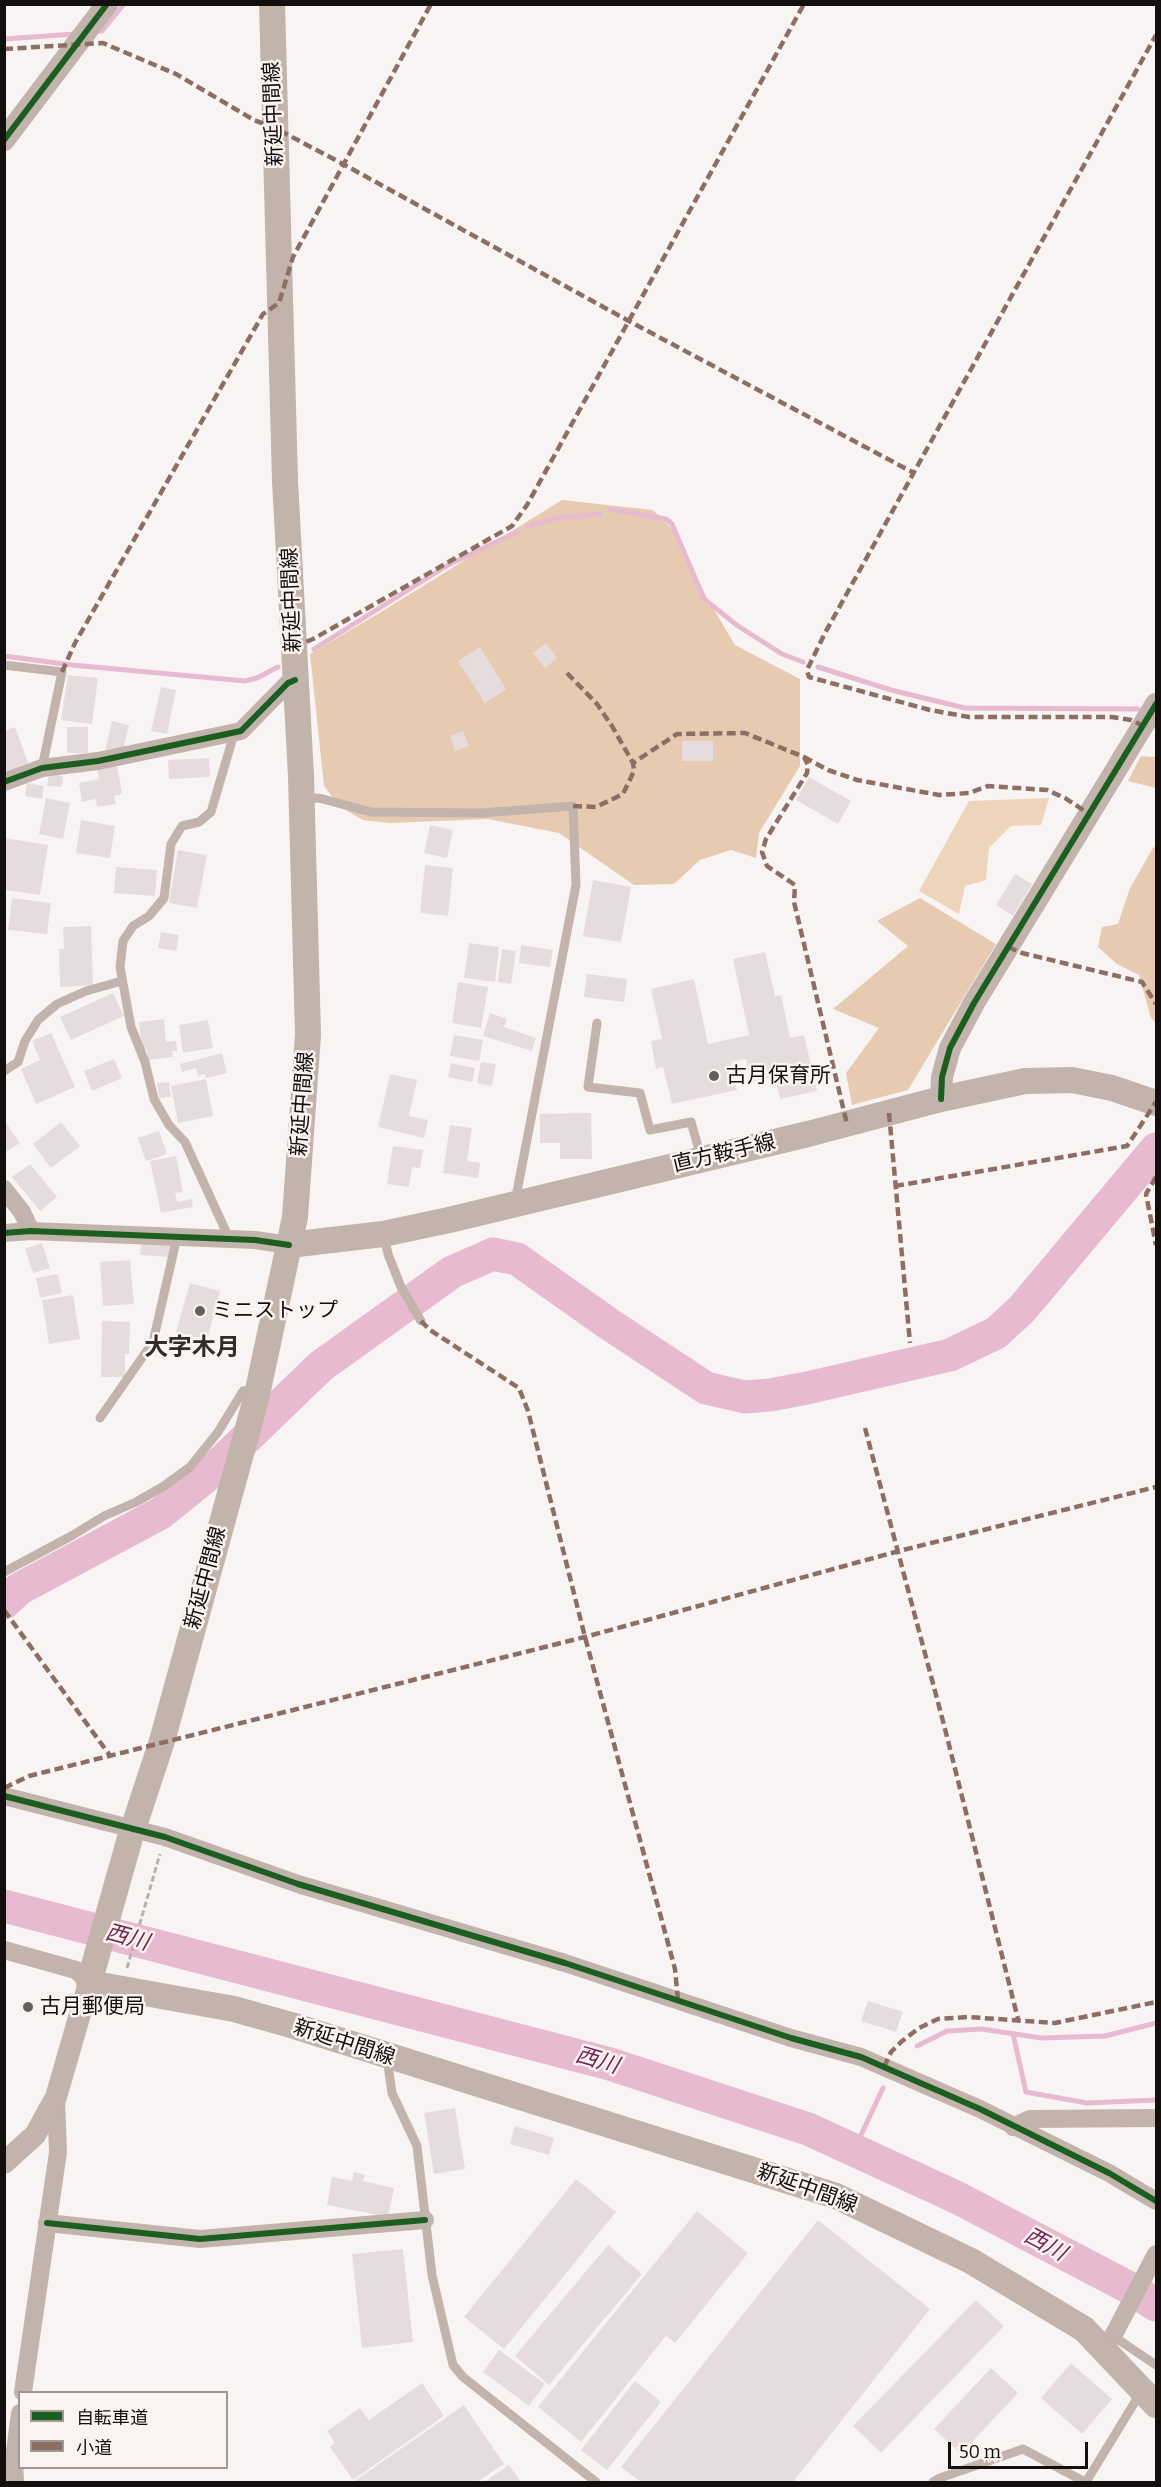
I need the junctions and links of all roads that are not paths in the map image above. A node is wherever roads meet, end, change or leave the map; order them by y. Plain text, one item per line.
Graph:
1 (107, 4) edge
2 (272, 4) edge
3 (4, 140) edge
4 (4, 665) edge
5 (295, 680) junction
6 (1156, 704) edge
7 (234, 734) junction
8 (42, 768) junction
9 (4, 782) edge
10 (301, 799) junction
11 (122, 981) junction
12 (597, 1023) dead end
13 (4, 1071) edge
14 (941, 1099) junction
15 (1156, 1103) edge
16 (701, 1159) junction
17 (4, 1189) edge
18 (515, 1204) junction
19 (31, 1231) junction
20 (4, 1233) edge
21 (383, 1234) junction
22 (177, 1237) junction
23 (229, 1238) junction
24 (290, 1245) junction
25 (421, 1321) dead end
26 (257, 1394) junction
27 (100, 1418) dead end
28 (4, 1572) edge
29 (4, 1796) edge
30 (132, 1833) junction
31 (4, 1950) edge
32 (89, 1983) junction
33 (387, 2057) junction
34 (56, 2097) junction
35 (1156, 2118) edge
36 (1013, 2127) junction
37 (4, 2163) edge
38 (1156, 2201) edge
39 (425, 2220) junction
40 (47, 2223) junction
41 (1156, 2254) edge
42 (1110, 2337) junction
43 (1156, 2365) edge
44 (23, 2391) edge
45 (1150, 2397) edge
46 (18, 2423) edge
47 (15, 2482) edge
48 (596, 2482) edge
49 (933, 2482) edge
50 (1085, 2482) edge

1 - 3 street
2 - 5 main road, 新延中間線
4 - 8 lane
5 - 7 street
5 - 10 main road, 新延中間線
6 - 14 street
7 - 8 street
7 - 11 lane
8 - 9 street
10 - 18 lane
10 - 24 main road, 新延中間線
11 - 13 lane
11 - 23 lane
12 - 16 lane
14 - 15 main road, 直方鞍手線
14 - 16 main road, 直方鞍手線
16 - 18 main road, 直方鞍手線
17 - 19 street
18 - 21 main road, 直方鞍手線
19 - 20 street
19 - 22 street
21 - 24 main road, 直方鞍手線
21 - 25 lane
22 - 23 street
22 - 27 lane
23 - 24 street
24 - 26 main road, 新延中間線
26 - 28 lane
26 - 30 main road, 新延中間線
29 - 30 street
30 - 32 main road, 新延中間線
30 - 36 street
31 - 32 street
32 - 33 main road, 新延中間線
32 - 34 street
33 - 39 lane
33 - 42 main road, 新延中間線
34 - 37 street
34 - 40 street
35 - 36 street
36 - 38 street
39 - 40 street
39 - 48 lane
40 - 44 street
41 - 42 street
42 - 43 lane
42 - 45 main road, 新延中間線
45 - 50 lane
46 - 47 street
49 - 50 lane

